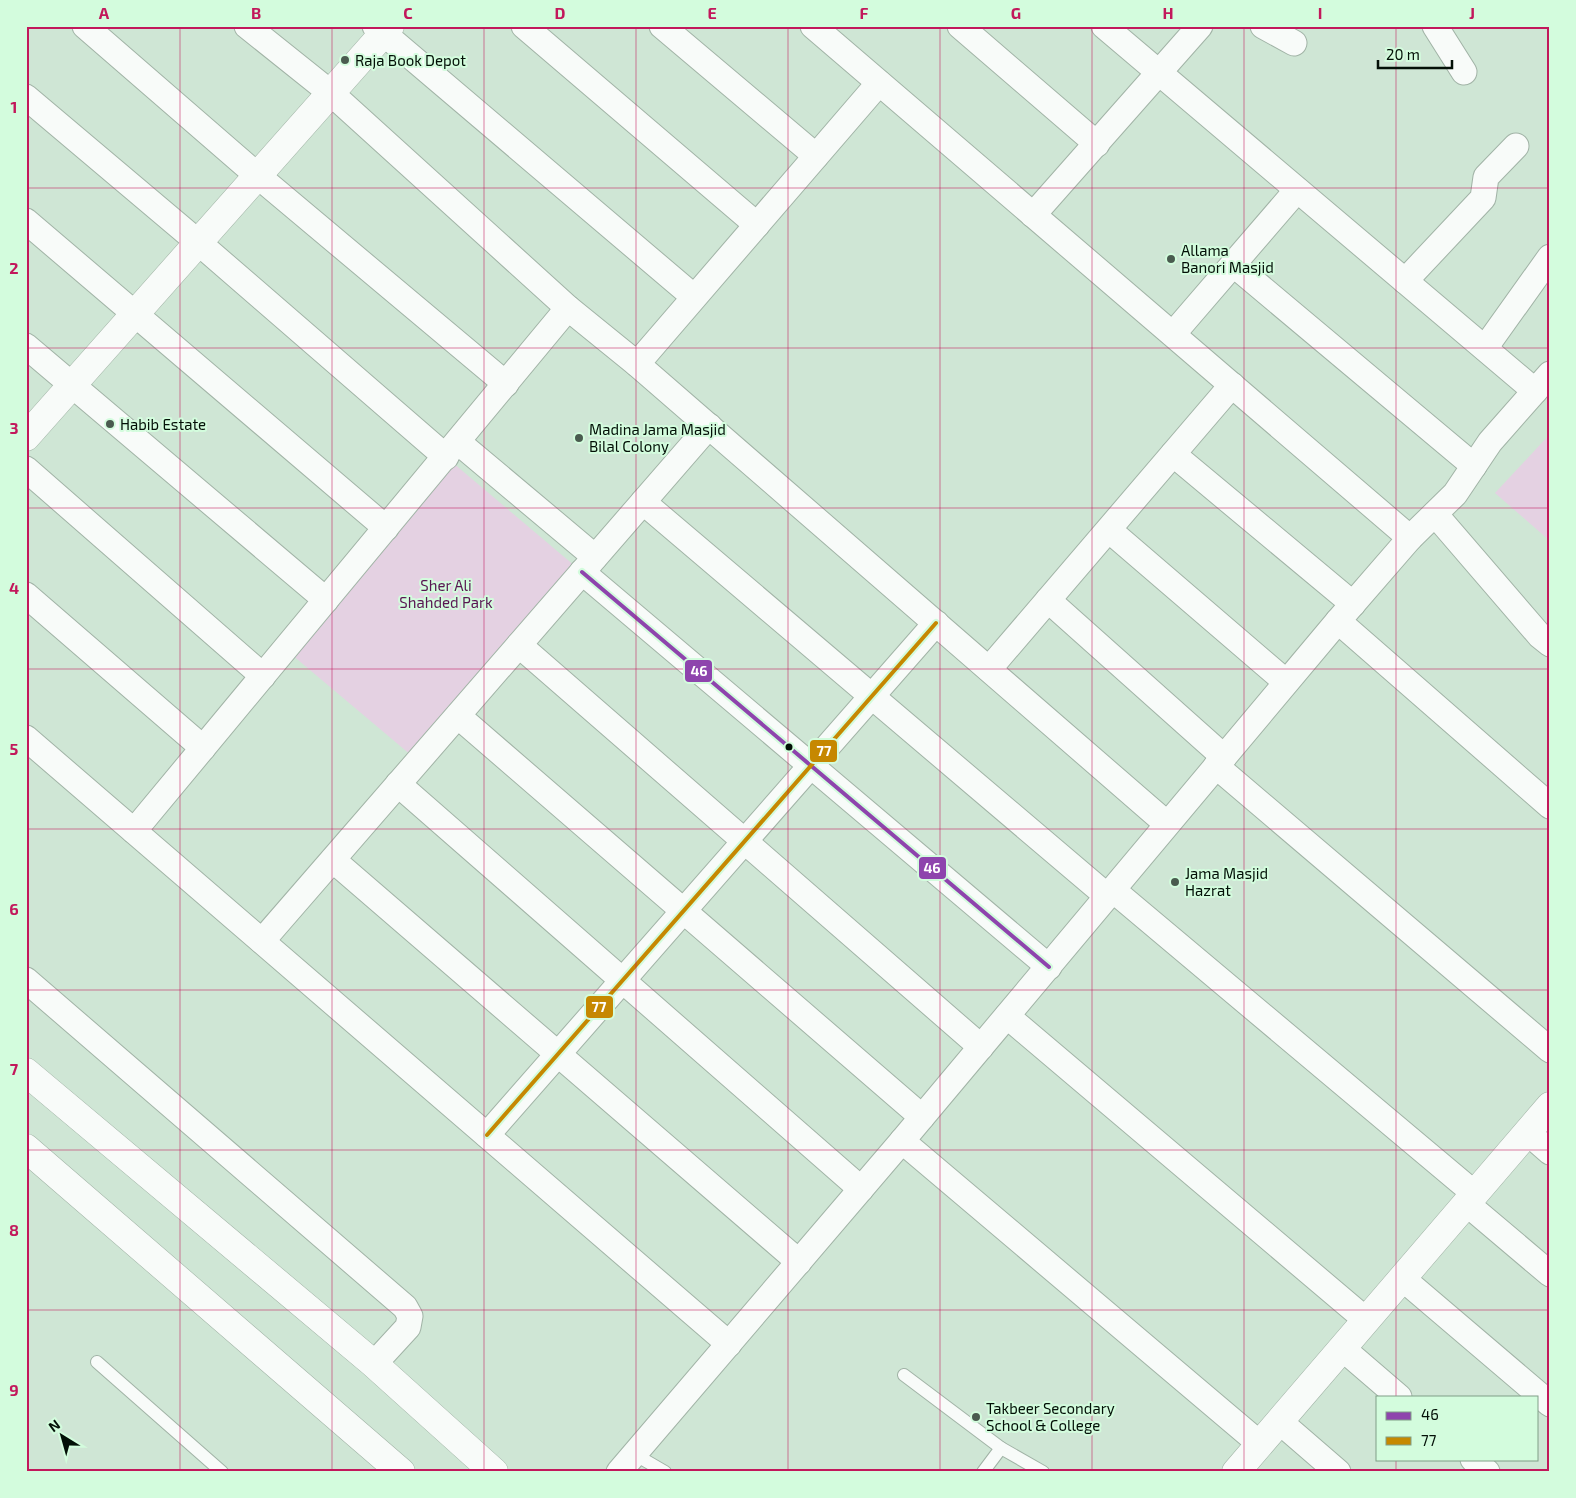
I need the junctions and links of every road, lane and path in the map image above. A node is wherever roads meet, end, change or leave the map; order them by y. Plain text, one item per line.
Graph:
1 (85, 26) edge
2 (247, 26) edge
3 (524, 26) edge
4 (662, 26) edge
5 (813, 26) edge
6 (960, 26) edge
7 (1104, 26) edge
8 (1200, 26) edge
9 (1262, 26) edge
10 (1435, 26) edge
11 (383, 29) edge
12 (1294, 43) dead end
13 (1464, 72) dead end
14 (1158, 74) junction
15 (879, 83) junction
16 (332, 94) junction
17 (26, 97) edge
18 (1097, 144) junction
19 (1516, 146) dead end
20 (816, 156) junction
21 (258, 176) junction
22 (1297, 190) junction
23 (1033, 215) junction
24 (26, 221) edge
25 (757, 225) junction
26 (199, 243) junction
27 (1550, 257) edge
28 (1233, 264) junction
29 (1405, 281) junction
30 (694, 298) junction
31 (568, 308) junction
32 (136, 314) junction
33 (1173, 334) junction
34 (26, 346) edge
35 (1485, 348) junction
36 (637, 364) junction
37 (1542, 382) edge
38 (506, 384) junction
39 (72, 386) junction
40 (1232, 386) junction
41 (709, 426) junction
42 (26, 437) edge
43 (452, 450) junction
44 (1173, 454) junction
45 (1474, 466) junction
46 (26, 469) edge
47 (643, 502) junction
48 (1435, 514) junction
49 (386, 528) junction
50 (1108, 530) junction
51 (1410, 538) junction
52 (589, 564) junction
53 (26, 595) edge
54 (326, 600) junction
55 (1048, 600) junction
56 (1345, 613) junction
57 (936, 623) junction
58 (1550, 644) edge
59 (519, 645) junction
60 (989, 669) junction
61 (263, 676) junction
62 (1286, 682) junction
63 (872, 696) junction
64 (458, 716) junction
65 (26, 738) edge
66 (203, 748) junction
67 (1220, 761) junction
68 (811, 766) junction
69 (398, 784) junction
70 (1550, 806) edge
71 (1167, 824) junction
72 (134, 831) junction
73 (744, 841) junction
74 (332, 860) junction
75 (1110, 893) junction
76 (683, 911) junction
77 (262, 941) junction
78 (1048, 967) junction
79 (26, 980) edge
80 (623, 980) junction
81 (1007, 1016) junction
82 (981, 1047) junction
83 (1550, 1050) edge
84 (558, 1054) junction
85 (26, 1072) edge
86 (1550, 1106) edge
87 (922, 1117) junction
88 (1527, 1132) junction
89 (487, 1135) junction
90 (902, 1141) junction
91 (26, 1148) edge
92 (1550, 1152) edge
93 (861, 1189) junction
94 (1470, 1199) junction
95 (798, 1262) junction
96 (1550, 1274) edge
97 (1402, 1278) junction
98 (1366, 1320) junction
99 (729, 1344) junction
100 (1342, 1348) junction
101 (379, 1358) junction
102 (97, 1362) dead end
103 (904, 1375) dead end
104 (1399, 1396) edge
105 (1550, 1404) edge
106 (1279, 1421) junction
107 (1260, 1444) junction
108 (1002, 1448) junction
109 (1474, 1460) edge
110 (626, 1463) edge
111 (222, 1472) edge
112 (401, 1472) edge
113 (494, 1472) edge
114 (665, 1472) edge
115 (983, 1472) edge
116 (1043, 1472) edge
117 (1236, 1472) edge
118 (1338, 1472) edge
119 (1487, 1472) edge

1 - 21 street
2 - 16 street
3 - 25 street
4 - 20 street
5 - 15 street
6 - 18 street
7 - 14 street
8 - 14 street
9 - 12 street
10 - 13 street
11 - 16 street
11 - 30 street
14 - 18 street
14 - 22 street
15 - 20 street
15 - 23 street
16 - 21 street
16 - 31 street
17 - 26 street
18 - 23 street
19 - 29 street
20 - 25 street
21 - 26 street
21 - 38 street
22 - 28 street
22 - 29 street
23 - 33 street
24 - 32 street
25 - 30 street
26 - 32 street
26 - 43 street
27 - 35 street
28 - 33 street
28 - 45 street
29 - 35 street
30 - 36 street
31 - 36 street
31 - 38 street
32 - 39 street
32 - 49 street
33 - 40 street
34 - 39 street
35 - 37 street
36 - 41 street
37 - 45 street
38 - 43 street
39 - 42 street
39 - 54 street
40 - 44 street
40 - 51 street
41 - 47 street
41 - 57 street
43 - 49 street
43 - 52 street
44 - 50 street
44 - 56 street
45 - 48 street
46 - 61 street
47 - 52 street
47 - 63 street
48 - 51 street
48 - 58 street
49 - 54 street
50 - 55 street
50 - 62 street
51 - 56 street
52 - 59 street
52 - 68 street
53 - 66 street
54 - 61 street
55 - 60 street
55 - 67 street
56 - 62 street
56 - 70 street
57 - 60 street
57 - 63 street
59 - 64 street
59 - 73 street
60 - 71 street
61 - 66 street
62 - 67 street
63 - 68 street
63 - 75 street
64 - 69 street
64 - 76 street
65 - 72 street
66 - 72 street
67 - 71 street
67 - 83 street
68 - 73 street
68 - 78 street
69 - 74 street
69 - 80 street
71 - 75 street
72 - 77 street
73 - 76 street
73 - 82 street
74 - 77 street
74 - 84 street
75 - 78 street
75 - 94 street
76 - 80 street
76 - 87 street
77 - 89 street
78 - 81 street
79 - 101 street
80 - 84 street
80 - 93 street
81 - 82 street
81 - 98 street
82 - 87 street
84 - 89 street
84 - 95 street
85 - 101 street
86 - 88 street
87 - 90 street
88 - 92 street
88 - 94 street
89 - 99 street
90 - 93 street
90 - 107 street
91 - 112 street
93 - 95 street
94 - 96 street
94 - 97 street
95 - 99 street
97 - 98 street
97 - 105 street
98 - 100 street
99 - 110 street
100 - 104 street
100 - 106 street
101 - 113 street
102 - 111 lane
103 - 108 lane
106 - 107 street
106 - 118 street
107 - 117 street
108 - 115 lane
108 - 116 lane
109 - 119 street
110 - 114 lane

